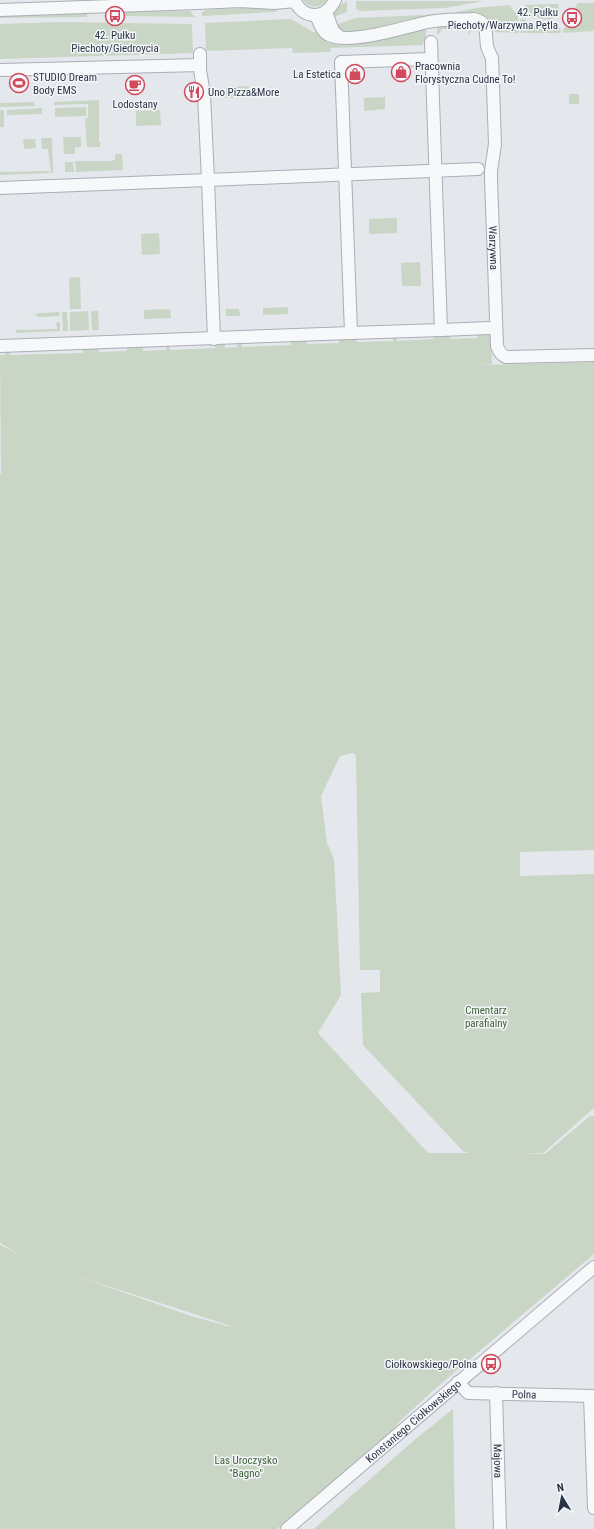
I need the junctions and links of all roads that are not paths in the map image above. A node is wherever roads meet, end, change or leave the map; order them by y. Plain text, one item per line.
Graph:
1 (242, 0) edge
2 (335, 0) edge
3 (294, 1) edge
4 (0, 10) edge
5 (321, 14) junction
6 (431, 42) dead end
7 (431, 58) junction
8 (0, 70) edge
9 (478, 169) dead end
10 (435, 170) junction
11 (345, 175) junction
12 (208, 180) junction
13 (0, 188) edge
14 (490, 328) dead end
15 (441, 330) junction
16 (351, 333) junction
17 (214, 339) junction
18 (0, 346) edge
19 (594, 355) edge
20 (594, 1267) edge
21 (458, 1382) junction
22 (496, 1393) junction
23 (592, 1396) edge
24 (594, 1508) edge
25 (287, 1529) edge
26 (500, 1529) edge

1 - 3 street
1 - 4 street
2 - 5 street
3 - 5 street
5 - 19 street, Warzywna
6 - 7 street
7 - 10 street
7 - 11 street
8 - 12 street
9 - 10 street
10 - 11 street
10 - 15 street
11 - 12 street
11 - 16 street
12 - 13 street
12 - 17 street
14 - 15 street
15 - 16 street
16 - 17 street
17 - 18 street
20 - 21 street, Konstantego Ciołkowskiego
21 - 22 street, Polna
21 - 25 street, Konstantego Ciołkowskiego
22 - 23 street, Polna
22 - 26 street, Majowa
23 - 24 street

